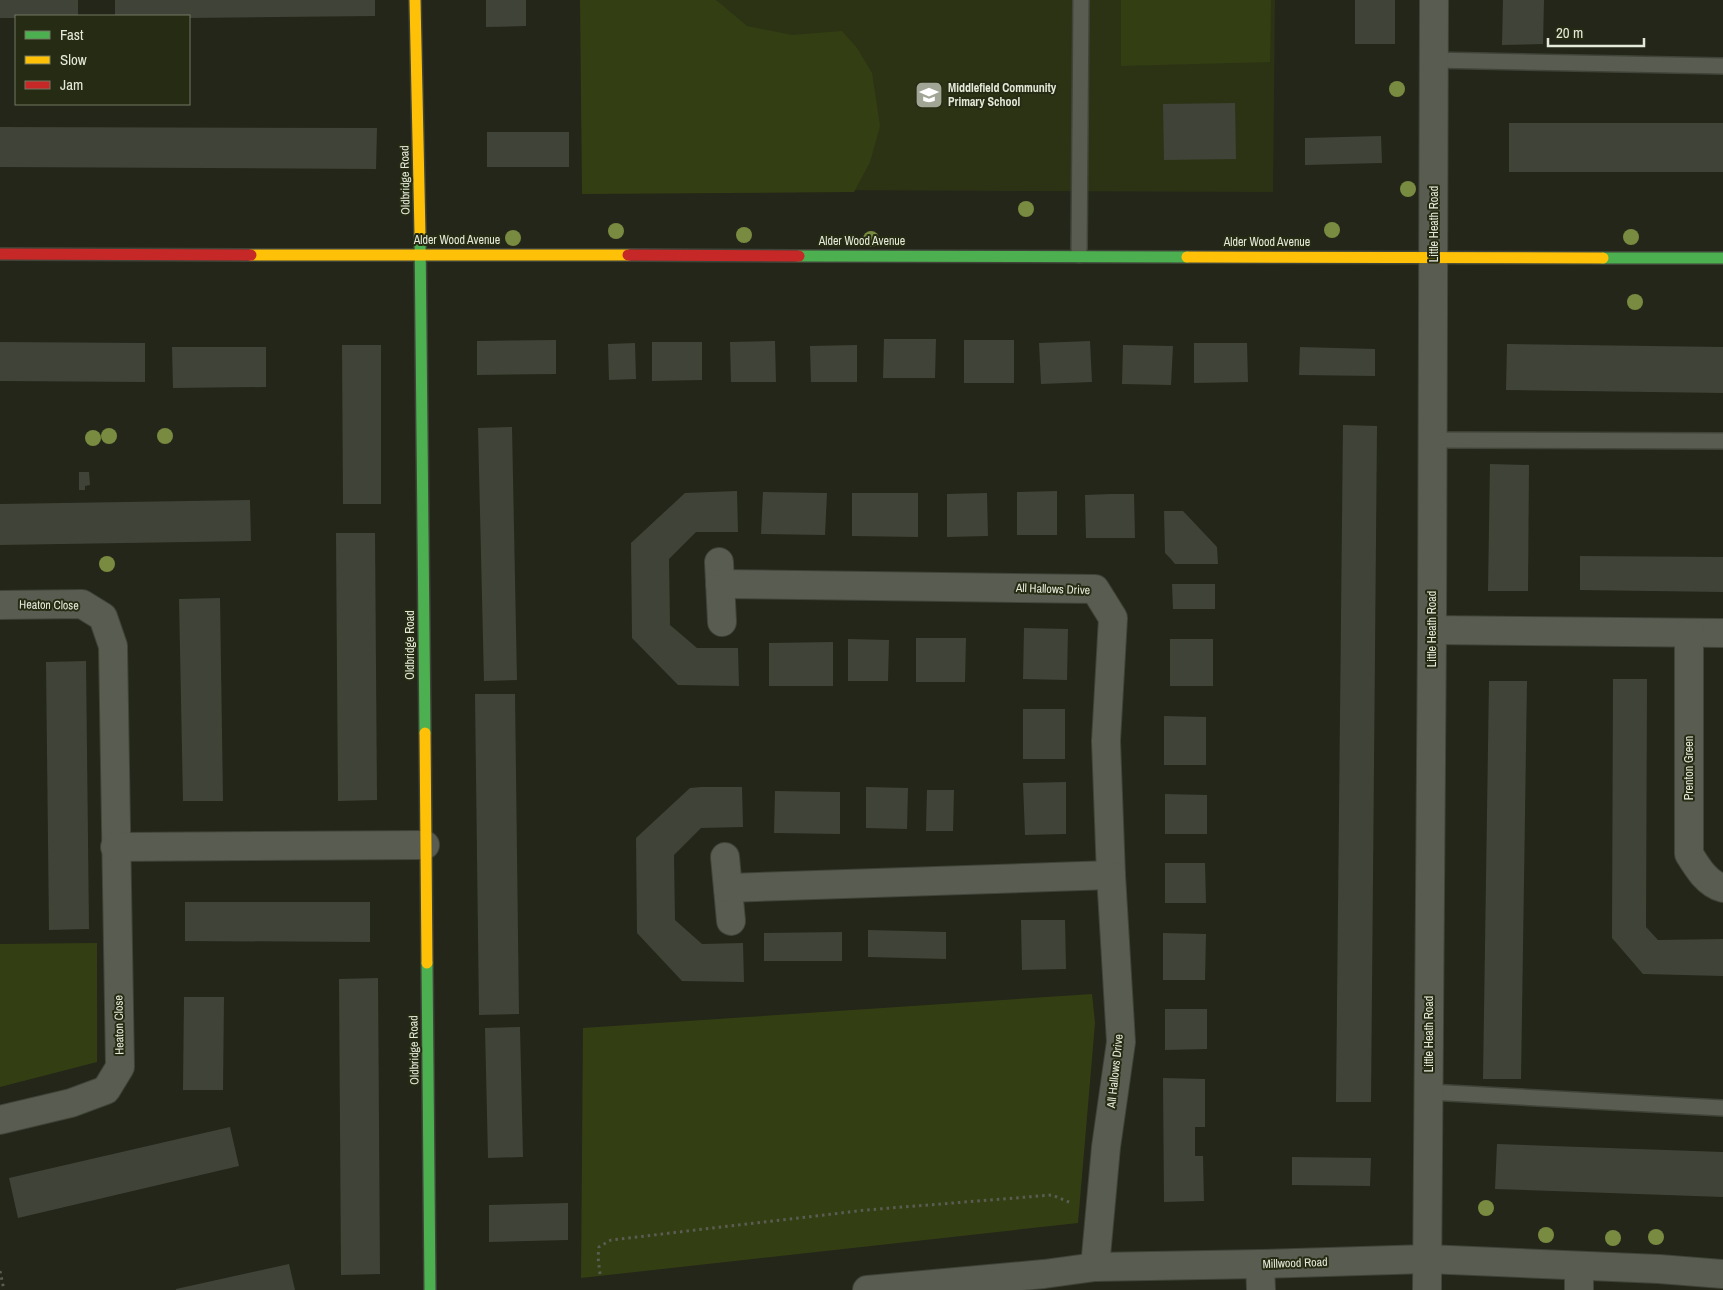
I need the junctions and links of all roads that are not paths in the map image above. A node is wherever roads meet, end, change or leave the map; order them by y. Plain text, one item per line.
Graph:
1 (415, 0) edge
2 (1081, 0) edge
3 (1434, 0) edge
4 (1434, 60) junction
5 (1723, 66) edge
6 (0, 254) edge
7 (420, 254) junction
8 (1079, 255) junction
9 (1434, 257) junction
10 (1723, 258) edge
11 (1432, 440) junction
12 (1723, 442) edge
13 (0, 604) edge
14 (722, 622) dead end
15 (1432, 630) junction
16 (1689, 633) junction
17 (1723, 633) edge
18 (425, 845) junction
19 (115, 847) junction
20 (725, 858) dead end
21 (1111, 874) junction
22 (728, 888) junction
23 (1723, 888) edge
24 (731, 921) dead end
25 (1429, 1092) junction
26 (1723, 1108) edge
27 (0, 1120) edge
28 (1427, 1259) junction
29 (1095, 1267) junction
30 (1723, 1274) edge
31 (1260, 1277) edge
32 (1579, 1278) edge
33 (430, 1290) edge
34 (867, 1290) edge
35 (1427, 1290) edge

1 - 7 street, Oldbridge Road
2 - 8 lane
3 - 4 street, Little Heath Road
4 - 5 lane
4 - 9 street, Little Heath Road
6 - 7 street, Alder Wood Avenue
7 - 8 street, Alder Wood Avenue
7 - 18 street, Oldbridge Road
8 - 9 street, Alder Wood Avenue
9 - 10 street, Alder Wood Avenue
9 - 11 street, Little Heath Road
11 - 12 lane
11 - 15 street, Little Heath Road
13 - 19 street, Heaton Close
14 - 21 street, All Hallows Drive
15 - 16 street
15 - 25 street, Little Heath Road
16 - 17 street
16 - 23 street, Prenton Green
18 - 19 street
18 - 33 street, Oldbridge Road
19 - 27 street, Heaton Close
20 - 22 street
21 - 22 street
21 - 29 street, All Hallows Drive
22 - 24 street
25 - 26 lane
25 - 28 street, Little Heath Road
28 - 31 street, Millwood Road
28 - 32 street, Millwood Road
28 - 35 street, Little Heath Road
29 - 31 street, Millwood Road
29 - 34 street, Millwood Road
30 - 32 street, Millwood Road

